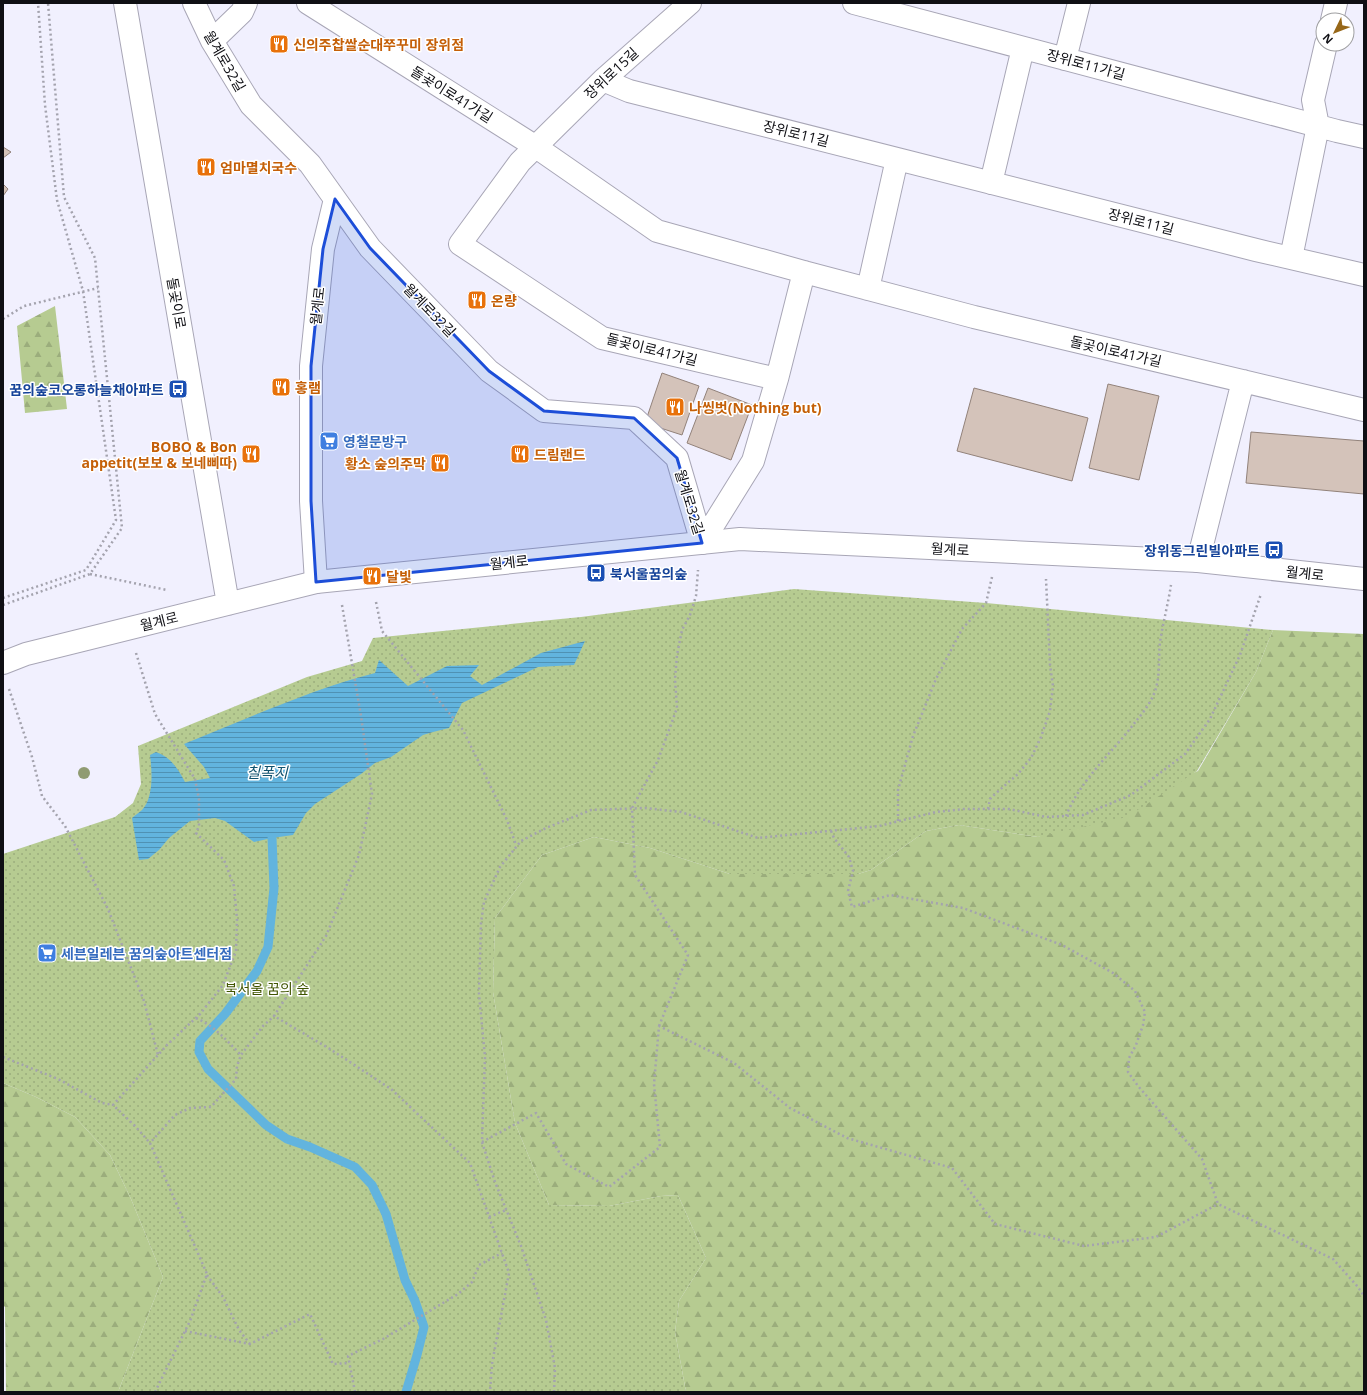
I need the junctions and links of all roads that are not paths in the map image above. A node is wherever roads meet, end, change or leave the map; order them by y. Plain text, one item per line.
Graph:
1 (125, 3) edge
2 (194, 3) edge
3 (246, 3) edge
4 (308, 3) edge
5 (690, 3) edge
6 (854, 3) edge
7 (1079, 3) edge
8 (212, 41) junction
9 (1023, 48) junction
10 (1324, 52) edge
11 (1065, 59) junction
12 (603, 80) junction
13 (1318, 126) junction
14 (1364, 137) edge
15 (536, 147) junction
16 (898, 159) junction
17 (991, 183) junction
18 (335, 199) junction
19 (1291, 258) junction
20 (804, 272) junction
21 (1364, 275) edge
22 (868, 289) junction
23 (777, 379) junction
24 (1243, 381) junction
25 (1364, 410) edge
26 (697, 544) junction
27 (1198, 562) junction
28 (1364, 579) edge
29 (316, 582) junction
30 (228, 604) junction
31 (3, 662) edge

1 - 30 street, 돌곶이로
2 - 8 street, 월계로32길
3 - 8 street
4 - 15 street, 돌곶이로41가길
5 - 12 street, 장위로15길
6 - 9 street, 장위로11가길
7 - 11 street
8 - 18 street, 월계로32길
9 - 11 street, 장위로11가길
9 - 17 street
10 - 13 street
11 - 13 street, 장위로11가길
12 - 15 street, 장위로15길
12 - 16 street, 장위로11길
13 - 14 street, 장위로11가길
13 - 19 street
15 - 20 street, 돌곶이로41가길
15 - 23 street, 돌곶이로41가길
16 - 17 street, 장위로11길
16 - 22 street
17 - 19 street, 장위로11길
18 - 26 street, 월계로32길
18 - 29 street, 월계로
19 - 21 street, 장위로11길
20 - 22 street, 돌곶이로41가길
20 - 23 street
22 - 24 street, 돌곶이로41가길
23 - 26 street
24 - 25 street, 돌곶이로41가길
24 - 27 street
26 - 27 street, 월계로
26 - 29 street, 월계로
27 - 28 street, 월계로
29 - 30 street, 월계로
30 - 31 street, 월계로

